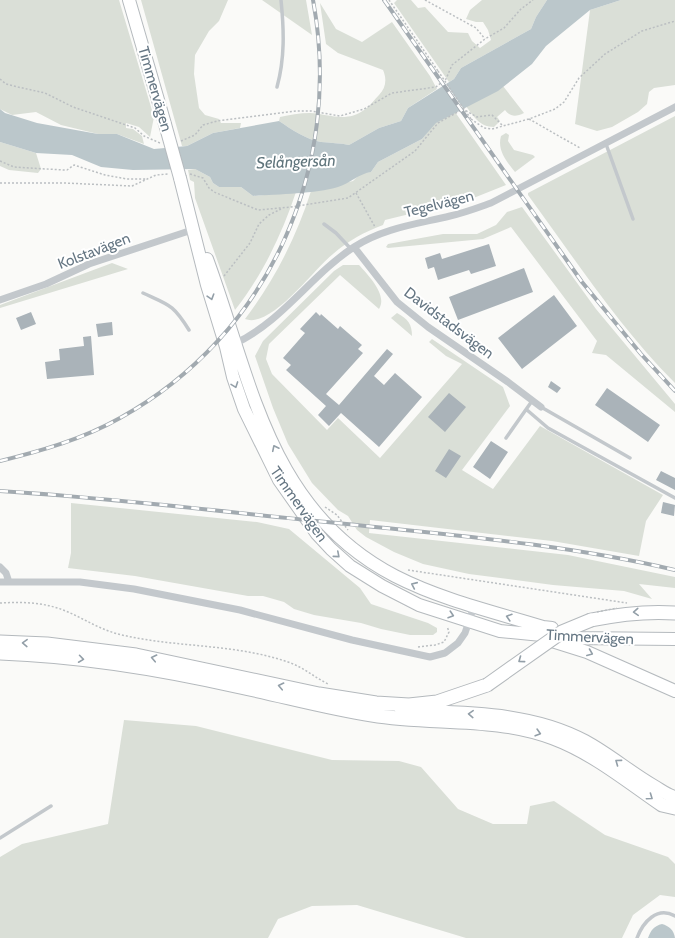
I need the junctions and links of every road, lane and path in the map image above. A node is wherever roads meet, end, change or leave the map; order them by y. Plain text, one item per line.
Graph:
1 (129, 0) edge
2 (281, 0) edge
3 (389, 0) edge
4 (425, 0) edge
5 (533, 0) edge
6 (675, 21) edge
7 (485, 39) junction
8 (0, 79) edge
9 (277, 87) dead end
10 (675, 107) edge
11 (529, 119) junction
12 (503, 126) junction
13 (180, 142) dead end
14 (165, 143) dead end
15 (606, 144) junction
16 (585, 145) dead end
17 (580, 148) junction
18 (574, 151) dead end
19 (0, 161) edge
20 (181, 175) junction
21 (147, 179) junction
22 (0, 183) edge
23 (356, 193) junction
24 (282, 208) junction
25 (633, 219) dead end
26 (324, 224) dead end
27 (382, 224) dead end
28 (374, 227) junction
29 (195, 229) junction
30 (378, 234) junction
31 (353, 248) junction
32 (216, 282) junction
33 (143, 293) dead end
34 (0, 300) edge
35 (189, 330) dead end
36 (231, 345) junction
37 (532, 401) junction
38 (541, 407) joint
39 (527, 410) junction
40 (506, 438) dead end
41 (630, 458) dead end
42 (675, 498) edge
43 (329, 510) dead end
44 (336, 515) dead end
45 (0, 567) edge
46 (403, 569) dead end
47 (0, 582) edge
48 (9, 582) junction
49 (0, 602) edge
50 (630, 603) dead end
51 (474, 606) junction
52 (675, 613) edge
53 (469, 621) junction
54 (500, 631) junction
55 (675, 632) edge
56 (675, 639) edge
57 (0, 642) edge
58 (0, 653) edge
59 (333, 687) dead end
60 (675, 691) edge
61 (319, 694) junction
62 (675, 797) edge
63 (51, 806) dead end
64 (675, 808) edge
65 (0, 838) edge
66 (675, 916) edge
67 (637, 938) edge

1 - 20 main road, Timmervägen, bridge
2 - 9 lane
3 - 12 path, bridge
4 - 7 path
5 - 7 path
6 - 11 path
7 - 13 path
8 - 14 path
10 - 15 street, Tegelvägen
11 - 12 path
11 - 17 path
12 - 23 path
15 - 25 lane
15 - 30 street, Tegelvägen
16 - 17 path
17 - 18 path
19 - 21 path
20 - 21 path
20 - 24 path
20 - 29 main road, Timmervägen
21 - 22 path
23 - 24 path
23 - 28 path
24 - 32 path
26 - 31 lane
27 - 28 path
28 - 30 path
29 - 32 main road, Timmervägen
29 - 34 street, Kolstavägen
29 -> 36 main road, Timmervägen
30 - 31 street, Tegelvägen
31 - 36 street, Tegelvägen
31 - 37 street, Davidstadsvägen
32 - 36 main road, Timmervägen
33 - 35 lane
51 -> 36 main road, Timmervägen
36 -> 53 main road, Timmervägen
37 - 38 street, Davidstadsvägen
37 - 39 lane
38 - 41 lane
39 - 40 lane
39 - 42 lane
43 - 44 path
45 - 48 street
46 - 50 path
47 - 48 street
48 - 53 street
49 - 59 path
51 - 53 street
55 -> 51 main road, Timmervägen
52 -> 61 highway, bridge
53 - 54 main road, Timmervägen
54 - 56 main road, Timmervägen
54 -> 60 main road
61 -> 57 highway
58 -> 64 highway
62 -> 61 main road
63 - 65 lane
66 - 67 lane

